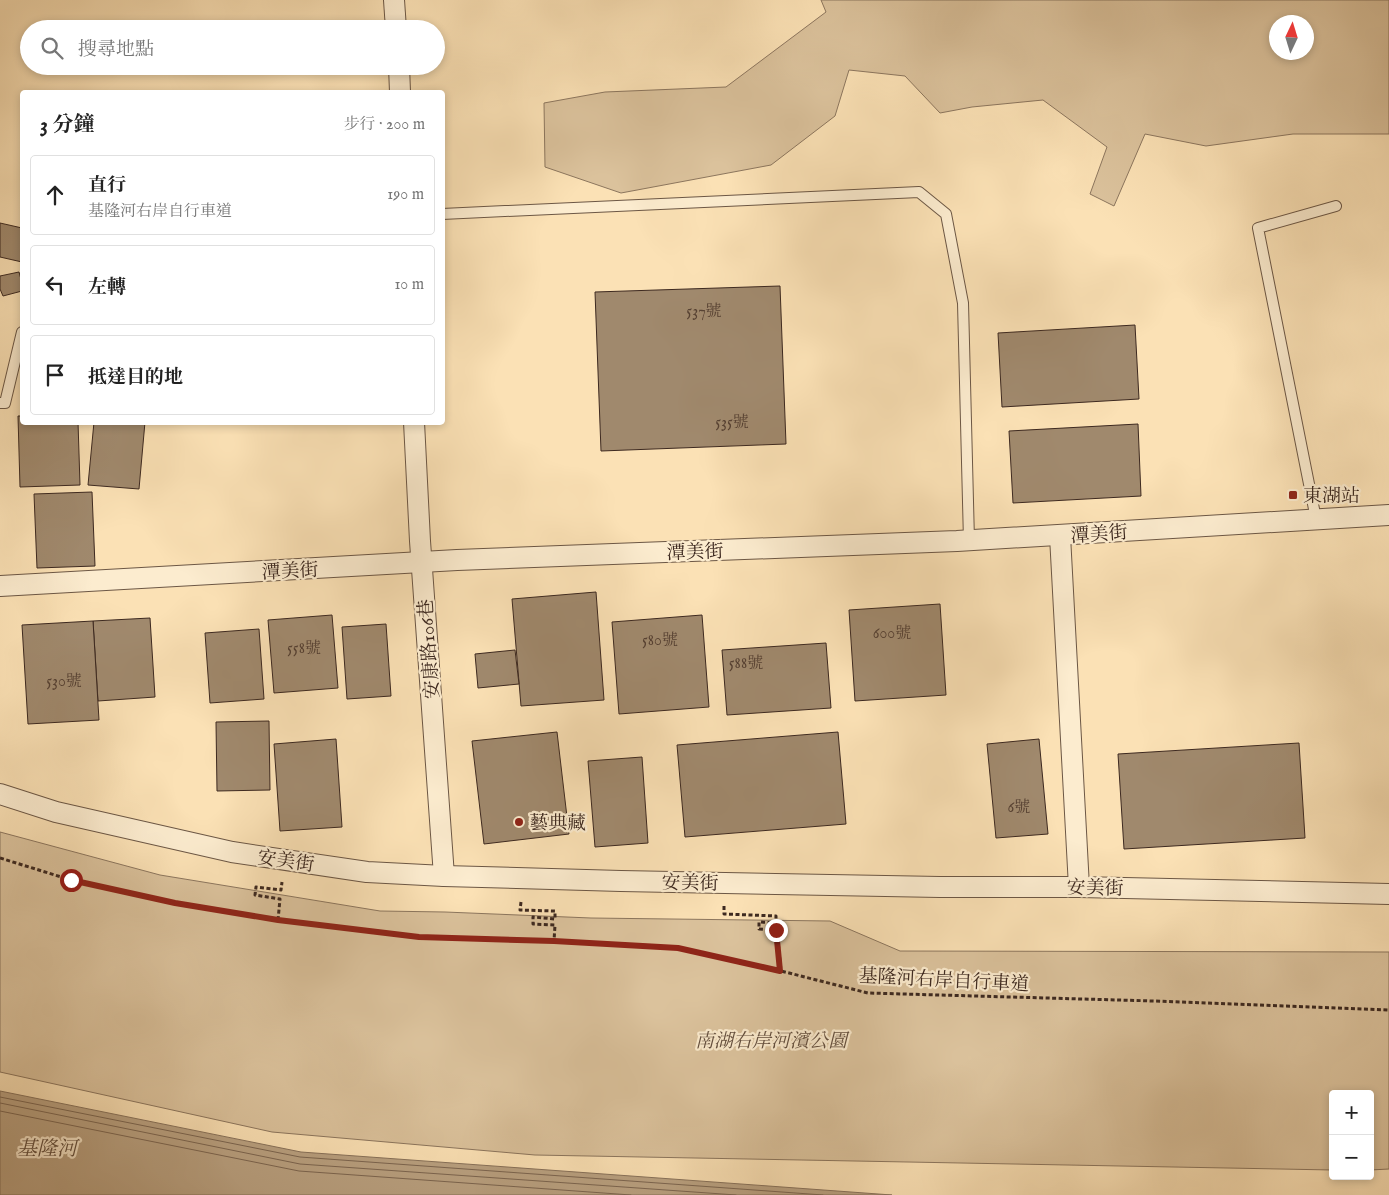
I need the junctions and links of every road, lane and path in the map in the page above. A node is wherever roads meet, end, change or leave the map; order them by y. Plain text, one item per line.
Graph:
1 (394, 0) edge
2 (395, 20) edge
3 (399, 75) edge
4 (400, 90) edge
5 (1336, 206) dead end
6 (445, 214) edge
7 (20, 340) edge
8 (0, 403) edge
9 (414, 425) edge
10 (1389, 515) edge
11 (1316, 519) junction
12 (1060, 536) junction
13 (968, 540) junction
14 (422, 563) junction
15 (0, 586) edge
16 (0, 794) edge
17 (0, 858) edge
18 (444, 876) junction
19 (283, 881) dead end
20 (1078, 886) junction
21 (1389, 894) edge
22 (521, 902) dead end
23 (724, 905) dead end
24 (278, 920) junction
25 (554, 941) junction
26 (780, 971) junction
27 (1389, 1010) edge

1 - 2 street
3 - 4 street
5 - 11 lane
6 - 13 lane
7 - 8 lane
9 - 14 street, 安康路106巷
10 - 11 street, 潭美街
11 - 12 street, 潭美街
12 - 13 street, 潭美街
12 - 20 street
13 - 14 street, 潭美街
14 - 15 street, 潭美街
14 - 18 street, 安康路106巷
16 - 18 street, 安美街
17 - 24 path, 基隆河右岸自行車道
18 - 20 street, 安美街
19 - 24 path
20 - 21 street, 安美街
22 - 25 path
23 - 26 path
24 - 25 path, 基隆河右岸自行車道
25 - 26 path, 基隆河右岸自行車道
26 - 27 path, 基隆河右岸自行車道

